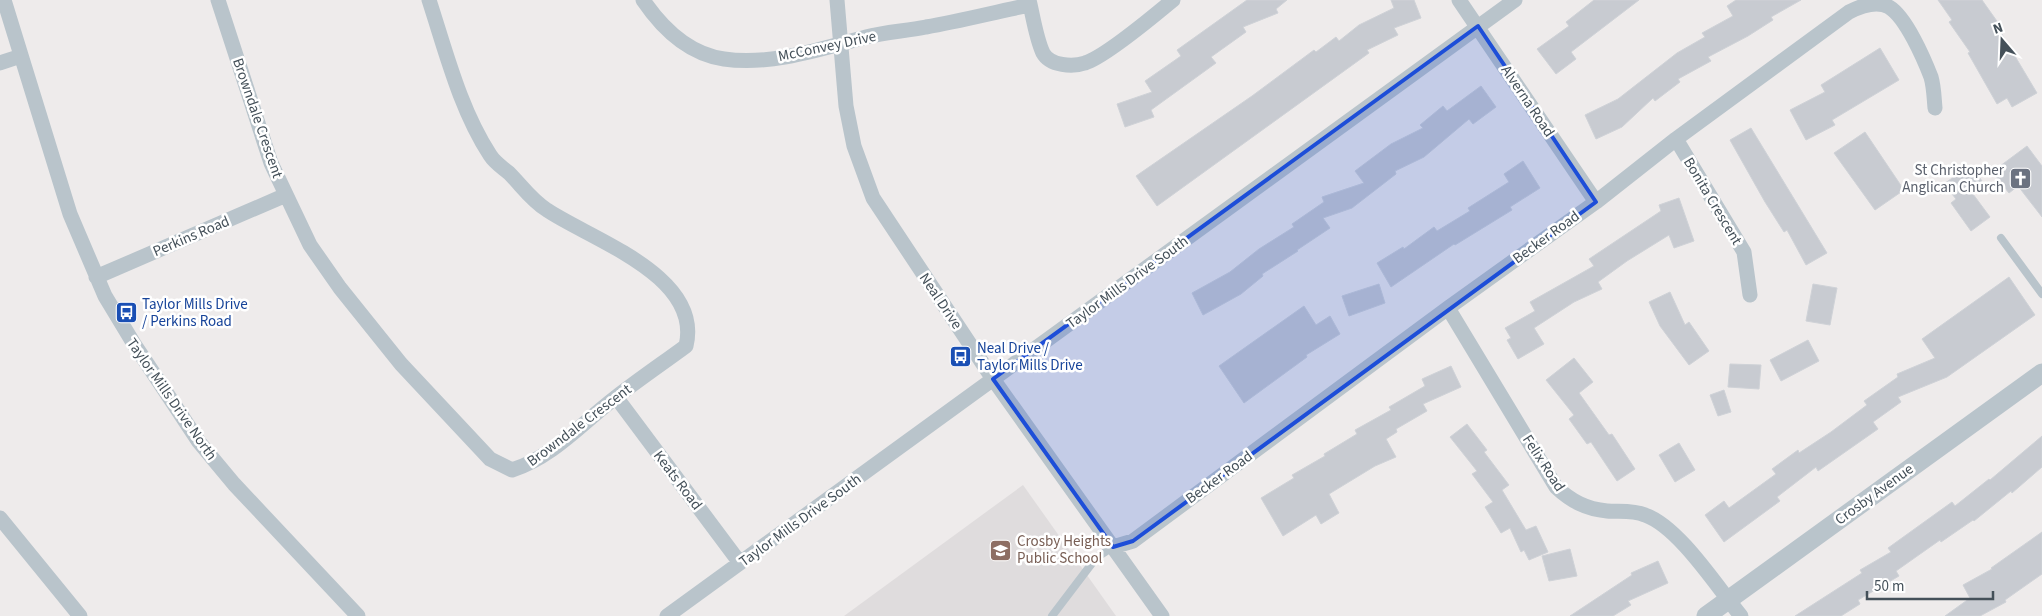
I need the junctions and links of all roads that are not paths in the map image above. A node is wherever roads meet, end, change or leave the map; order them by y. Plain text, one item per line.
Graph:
1 (4, 0) edge
2 (218, 0) edge
3 (429, 0) edge
4 (643, 0) edge
5 (837, 0) edge
6 (1173, 0) edge
7 (1459, 0) edge
8 (1515, 0) edge
9 (1030, 2) edge
10 (1478, 26) junction
11 (840, 45) junction
12 (21, 56) junction
13 (0, 63) edge
14 (1935, 108) dead end
15 (1676, 139) junction
16 (286, 195) junction
17 (1596, 202) junction
18 (2001, 238) dead end
19 (96, 277) junction
20 (2042, 294) edge
21 (1750, 295) dead end
22 (1448, 308) junction
23 (2042, 373) edge
24 (992, 378) junction
25 (616, 397) junction
26 (0, 518) edge
27 (1113, 547) junction
28 (740, 563) junction
29 (1728, 600) junction
30 (80, 616) edge
31 (358, 616) edge
32 (667, 616) edge
33 (1052, 616) edge
34 (1162, 616) edge
35 (1706, 616) edge
36 (1741, 616) edge

1 - 12 street, Taylor Mills Drive North
2 - 16 street, Browndale Crescent
3 - 25 street, Browndale Crescent
4 - 11 street, McConvey Drive
5 - 11 street, Neal Drive
6 - 9 street
7 - 10 street, Alverna Road
8 - 10 street, Taylor Mills Drive South
9 - 11 street, McConvey Drive
10 - 17 street, Alverna Road
10 - 24 street, Taylor Mills Drive South
11 - 24 street, Neal Drive
12 - 13 street
12 - 19 street, Taylor Mills Drive North
14 - 15 street, Becker Road
15 - 17 street, Becker Road
15 - 21 street, Bonita Crescent
16 - 19 street, Perkins Road
16 - 25 street, Browndale Crescent
17 - 22 street, Becker Road
18 - 20 lane
19 - 31 street, Taylor Mills Drive North
22 - 27 street, Becker Road
22 - 29 street, Felix Road
23 - 29 street, Crosby Avenue
24 - 27 street, Neal Drive
24 - 28 street, Taylor Mills Drive South
25 - 28 street, Keats Road
26 - 30 street
27 - 33 lane
27 - 34 street, Neal Drive
28 - 32 street, Taylor Mills Drive South
29 - 35 street, Crosby Avenue
29 - 36 street

